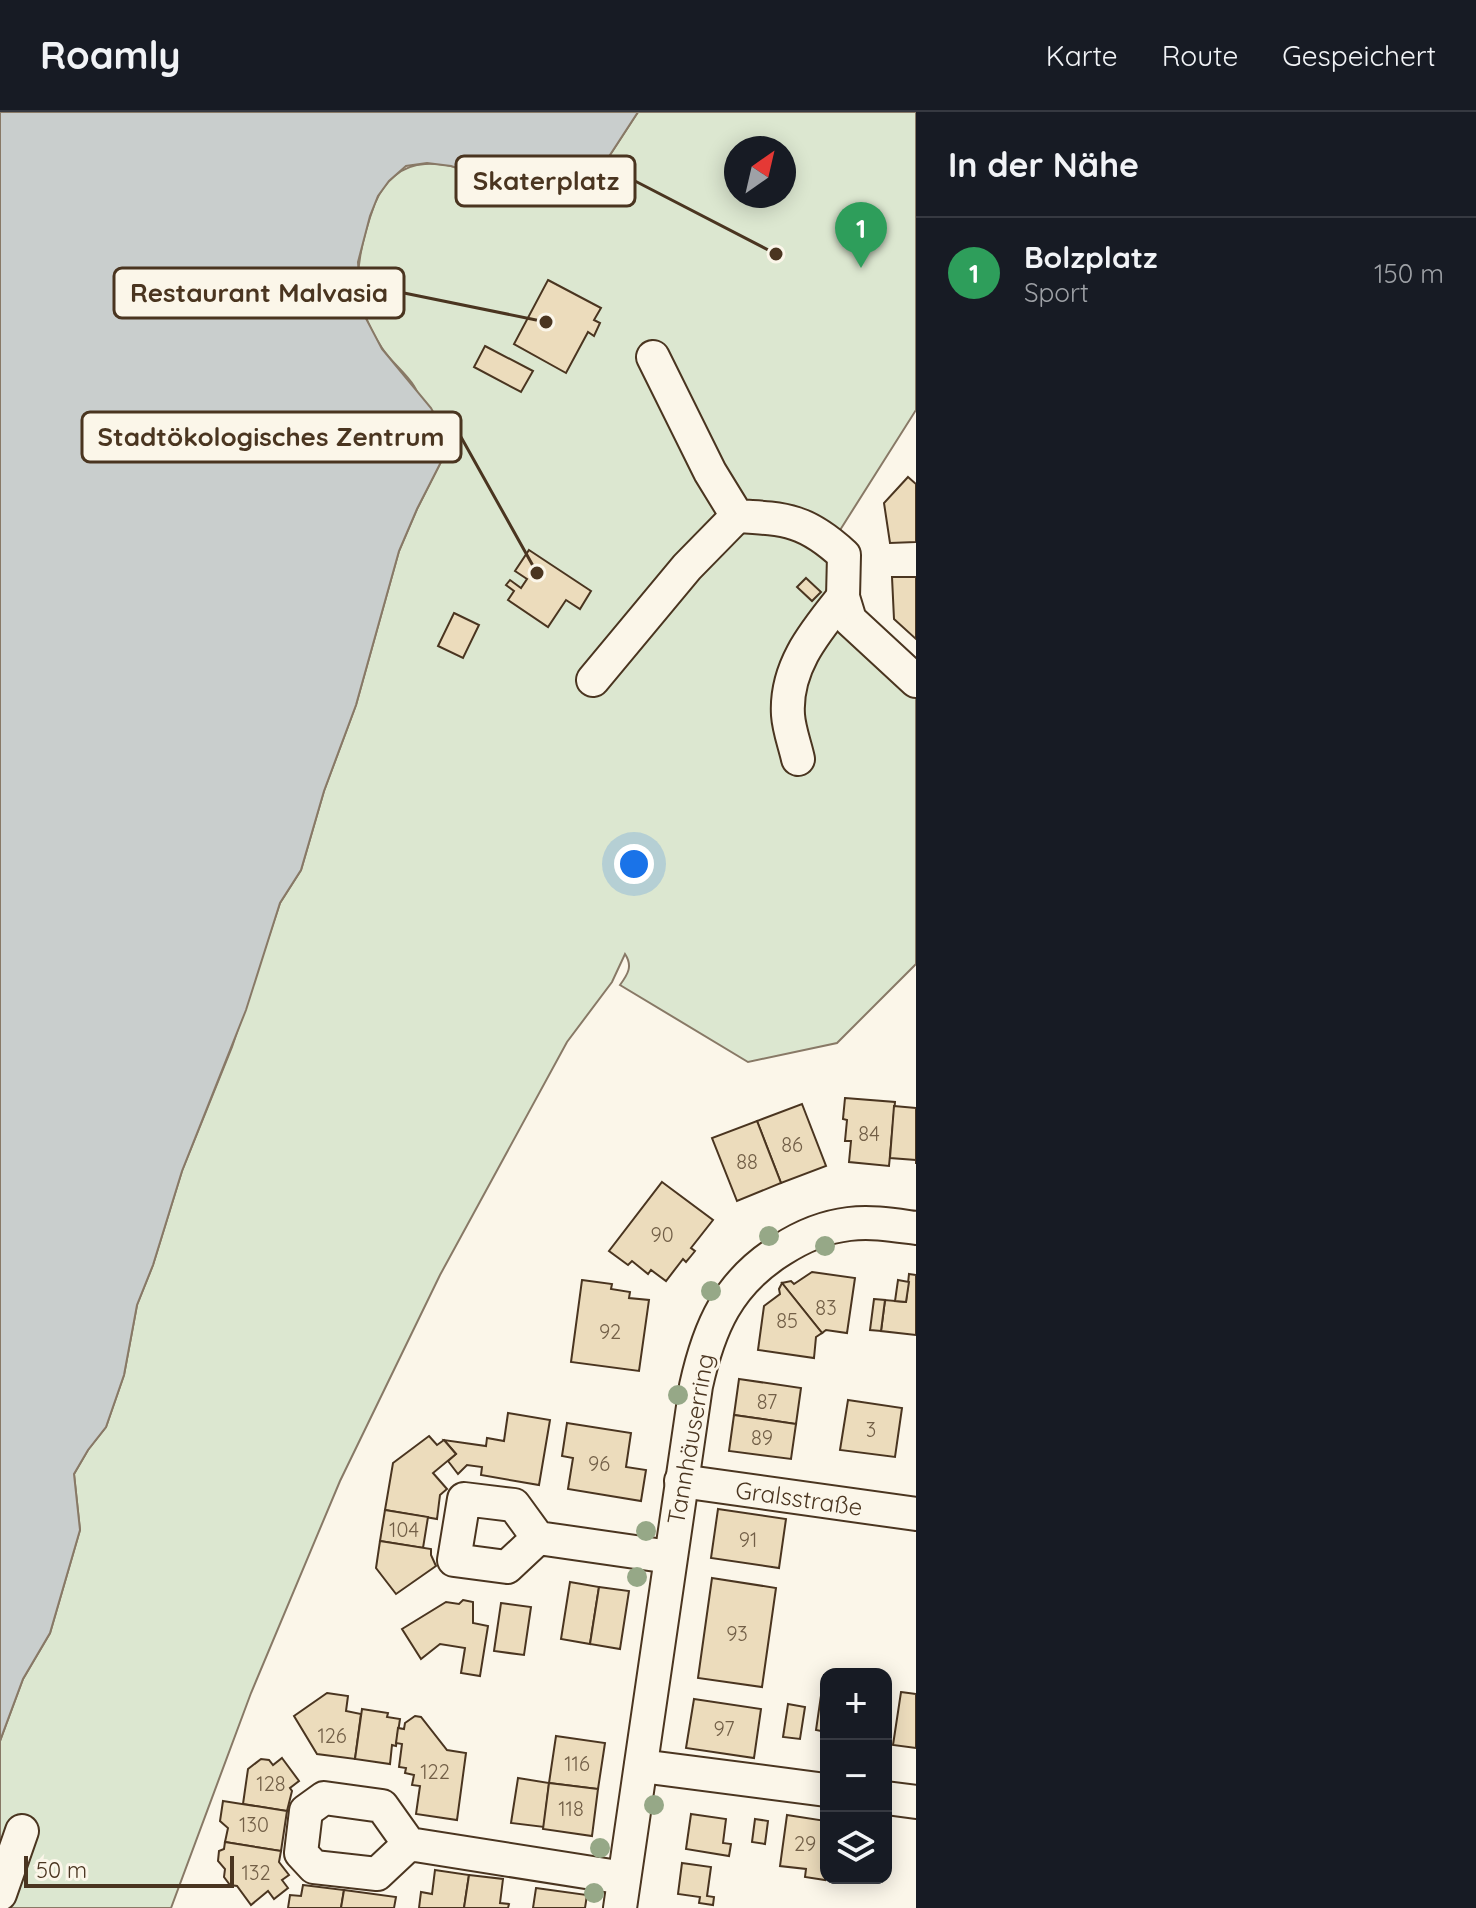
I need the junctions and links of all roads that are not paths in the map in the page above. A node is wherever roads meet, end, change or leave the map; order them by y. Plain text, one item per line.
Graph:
1 (653, 357) dead end
2 (737, 516) junction
3 (843, 597) junction
4 (593, 680) dead end
5 (916, 681) edge
6 (798, 759) dead end
7 (916, 1228) edge
8 (681, 1481) junction
9 (916, 1514) edge
10 (538, 1538) dead end
11 (670, 1557) junction
12 (641, 1766) junction
13 (820, 1789) edge
14 (892, 1799) edge
15 (916, 1802) edge
16 (22, 1831) dead end
17 (409, 1844) dead end
18 (622, 1893) edge
19 (0, 1894) edge

1 - 2 street
2 - 3 street
2 - 4 street
3 - 5 street
3 - 6 street
7 - 8 street, Tannhäuserring
8 - 9 street, Gralsstraße
8 - 11 street, Tannhäuserring
10 - 11 street, Tannhäuserring
11 - 12 street, Tannhäuserring
12 - 13 street
12 - 18 street, Tannhäuserring
14 - 15 street
16 - 19 street
17 - 18 street, Tannhäuserring

